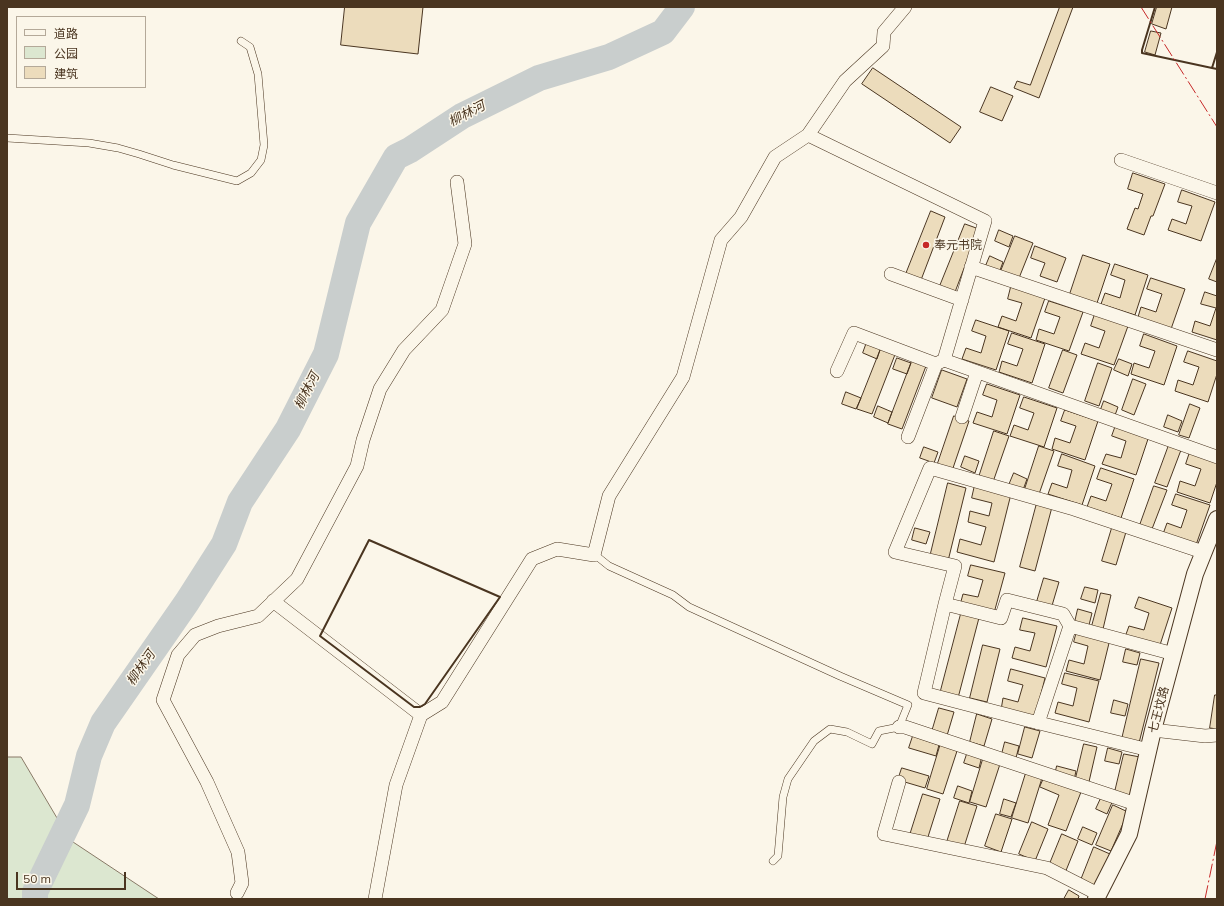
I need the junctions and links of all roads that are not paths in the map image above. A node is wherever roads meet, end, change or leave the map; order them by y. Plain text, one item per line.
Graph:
1 (905, 7) edge
2 (241, 41) dead end
3 (808, 135) junction
4 (7, 138) edge
5 (1121, 160) dead end
6 (457, 182) dead end
7 (1217, 193) edge
8 (972, 267) junction
9 (891, 274) dead end
10 (962, 300) junction
11 (1217, 350) edge
12 (940, 362) junction
13 (837, 371) dead end
14 (977, 372) junction
15 (962, 417) dead end
16 (908, 437) dead end
17 (1217, 457) edge
18 (1217, 519) edge
19 (1203, 552) junction
20 (594, 554) junction
21 (273, 601) junction
22 (945, 604) junction
23 (1070, 626) junction
24 (1174, 654) junction
25 (421, 715) junction
26 (1038, 723) junction
27 (899, 727) junction
28 (1153, 730) junction
29 (1217, 735) edge
30 (1149, 750) junction
31 (899, 782) dead end
32 (1136, 804) junction
33 (773, 861) dead end
34 (237, 893) dead end
35 (1097, 896) edge
36 (375, 899) edge

1 - 3 street
2 - 4 lane
3 - 8 street
3 - 20 street
5 - 7 street
6 - 21 street
8 - 10 street
8 - 11 street
9 - 10 street
10 - 12 street
12 - 13 street
12 - 14 street
12 - 16 street
14 - 15 street
14 - 17 street
18 - 19 street, 七王坟路
19 - 22 street
19 - 24 street, 七王坟路
20 - 25 street
20 - 27 lane
21 - 25 street
21 - 34 street
22 - 23 street
22 - 26 street
23 - 24 street
23 - 26 street
24 - 28 street, 七王坟路
25 - 36 street
26 - 30 street
27 - 32 street
27 - 33 lane
28 - 29 street
28 - 30 street, 七王坟路
30 - 32 street, 七王坟路
31 - 35 street
32 - 35 street, 七王坟路

